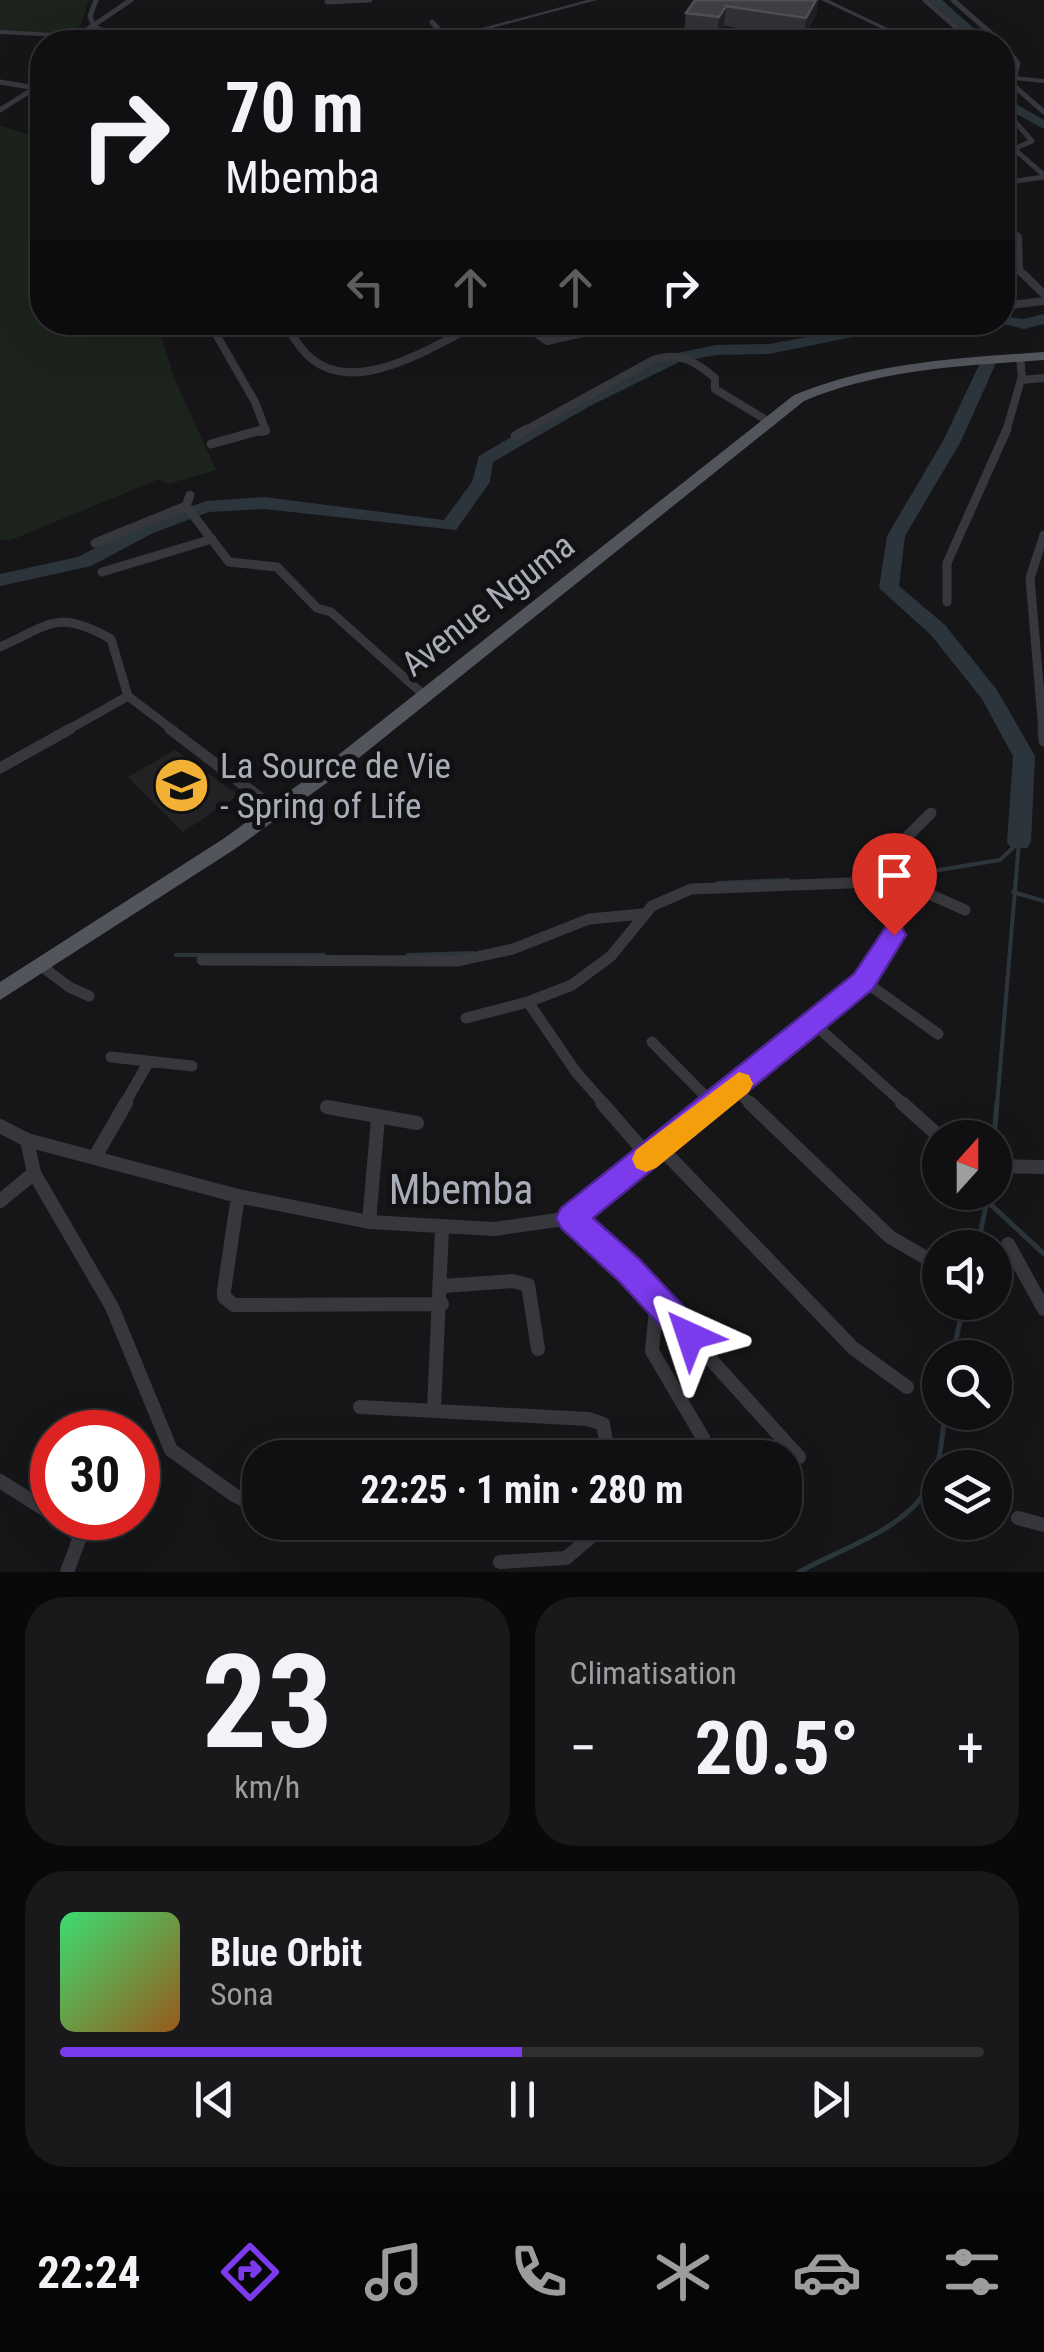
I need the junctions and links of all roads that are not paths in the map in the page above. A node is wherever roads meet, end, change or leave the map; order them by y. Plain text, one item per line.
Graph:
1 (96, 0) edge
2 (130, 0) edge
3 (370, 0) edge
4 (594, 0) edge
5 (824, 0) edge
6 (925, 0) edge
7 (953, 0) edge
8 (342, 1) edge
9 (327, 2) edge
10 (432, 22) dead end
11 (94, 27) junction
12 (88, 30) edge
13 (102, 30) edge
14 (439, 30) edge
15 (484, 30) edge
16 (888, 30) edge
17 (959, 30) edge
18 (987, 30) edge
19 (0, 32) edge
20 (30, 33) edge
21 (1015, 79) edge
22 (0, 82) edge
23 (1044, 82) edge
24 (30, 87) edge
25 (1015, 87) edge
26 (30, 94) edge
27 (0, 110) edge
28 (1044, 112) edge
29 (1015, 121) edge
30 (1044, 176) edge
31 (1015, 180) edge
32 (1015, 235) edge
33 (1044, 297) edge
34 (1015, 303) edge
35 (215, 335) edge
36 (291, 335) edge
37 (454, 335) edge
38 (538, 335) edge
39 (573, 335) edge
40 (1044, 356) edge
41 (1020, 358) junction
42 (1040, 379) edge
43 (1022, 380) junction
44 (1044, 389) edge
45 (768, 421) junction
46 (515, 436) dead end
47 (211, 444) dead end
48 (190, 495) dead end
49 (190, 511) junction
50 (1044, 535) edge
51 (212, 539) junction
52 (95, 543) dead end
53 (102, 572) dead end
54 (946, 602) dead end
55 (0, 648) edge
56 (128, 696) junction
57 (425, 696) junction
58 (1044, 741) edge
59 (0, 768) edge
60 (274, 809) junction
61 (930, 812) dead end
62 (898, 874) junction
63 (920, 888) junction
64 (965, 910) dead end
65 (642, 914) junction
66 (202, 960) dead end
67 (38, 964) junction
68 (864, 982) junction
69 (0, 992) edge
70 (90, 996) dead end
71 (528, 1002) junction
72 (466, 1018) dead end
73 (813, 1023) junction
74 (938, 1034) dead end
75 (652, 1042) dead end
76 (110, 1057) dead end
77 (148, 1063) junction
78 (192, 1066) dead end
79 (734, 1088) junction
80 (713, 1104) junction
81 (327, 1106) dead end
82 (378, 1118) junction
83 (922, 1120) edge
84 (417, 1123) dead end
85 (0, 1126) edge
86 (27, 1140) junction
87 (654, 1152) junction
88 (96, 1156) junction
89 (1012, 1166) edge
90 (1044, 1167) edge
91 (34, 1173) junction
92 (238, 1196) junction
93 (0, 1201) edge
94 (571, 1218) junction
95 (369, 1222) junction
96 (442, 1228) junction
97 (1012, 1251) edge
98 (922, 1256) edge
99 (443, 1286) junction
100 (657, 1300) junction
101 (442, 1304) junction
102 (1044, 1309) edge
103 (538, 1348) dead end
104 (906, 1386) dead end
105 (360, 1407) dead end
106 (434, 1409) junction
107 (703, 1438) dead end
108 (607, 1440) edge
109 (784, 1440) edge
110 (0, 1481) edge
111 (242, 1499) edge
112 (30, 1500) edge
113 (1018, 1518) dead end
114 (1044, 1525) edge
115 (79, 1540) edge
116 (588, 1540) edge
117 (500, 1562) dead end
118 (68, 1572) edge

1 - 11 street
2 - 11 street
3 - 8 street
4 - 15 street
5 - 16 street
6 - 17 street
7 - 18 street
8 - 9 street
10 - 14 street
11 - 12 street
11 - 13 street
19 - 20 street
21 - 23 street
22 - 24 street
25 - 28 street
26 - 27 street
29 - 30 street
30 - 31 street
32 - 33 street
33 - 34 street
35 - 47 street
36 - 37 street
38 - 39 street
40 - 41 main road, Avenue Nguma
41 - 43 street
41 - 45 main road, Avenue Nguma
42 - 43 street
42 - 44 street
43 - 54 street
45 - 46 street
45 - 57 main road, Avenue Nguma
48 - 49 street
49 - 51 street
49 - 52 street
50 - 58 street
51 - 53 street
51 - 57 street
55 - 56 street
56 - 59 street
56 - 60 street
57 - 60 main road, Avenue Nguma
60 - 67 main road, Avenue Nguma
61 - 62 street
62 - 63 street
62 - 65 street
63 - 64 street
63 - 68 street, Mbemba
65 - 66 street
65 - 71 street
67 - 69 main road, Avenue Nguma
67 - 70 street
68 - 73 street, Mbemba
68 - 74 street
71 - 72 street
71 - 87 street
73 - 79 street, Mbemba
73 - 83 street
75 - 80 street
76 - 77 street
77 - 78 street
77 - 88 street
79 - 80 street, Mbemba
79 - 98 street
80 - 87 street, Mbemba
81 - 82 street
82 - 84 street
82 - 95 street
85 - 86 street, Mbemba
86 - 88 street, Mbemba
86 - 91 street
87 - 94 street, Mbemba
87 - 104 street
88 - 92 street, Mbemba
89 - 90 street
91 - 93 street
91 - 111 street
92 - 95 street, Mbemba
92 - 101 street
94 - 96 street, Mbemba
94 - 100 street
95 - 96 street, Mbemba
96 - 99 street
97 - 102 street
99 - 101 street
99 - 103 street
100 - 107 street
100 - 109 street
101 - 106 street
105 - 106 street
106 - 108 street
110 - 112 street
113 - 114 street
115 - 118 street
116 - 117 street

